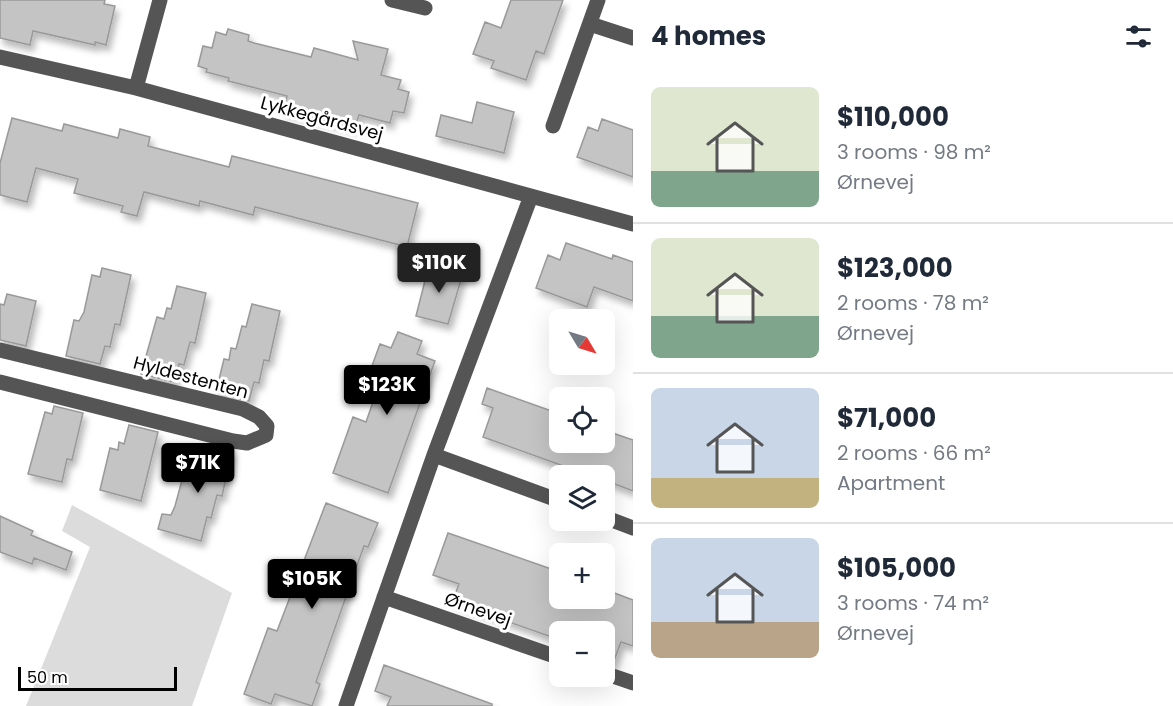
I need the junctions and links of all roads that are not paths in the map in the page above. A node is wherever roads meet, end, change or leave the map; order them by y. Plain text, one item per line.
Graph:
1 (160, 0) edge
2 (392, 0) edge
3 (598, 0) edge
4 (425, 8) dead end
5 (590, 24) junction
6 (633, 38) edge
7 (0, 57) edge
8 (136, 88) junction
9 (553, 126) dead end
10 (531, 196) junction
11 (633, 224) edge
12 (0, 350) edge
13 (0, 382) edge
14 (434, 455) junction
15 (549, 497) edge
16 (615, 521) edge
17 (633, 528) edge
18 (384, 597) junction
19 (549, 654) edge
20 (615, 677) edge
21 (633, 683) edge
22 (346, 706) edge

1 - 8 street
2 - 4 street
3 - 5 street
5 - 6 street
5 - 9 street
7 - 8 street, Lykkegårdsvej
8 - 10 street, Lykkegårdsvej
10 - 11 street, Lykkegårdsvej
10 - 14 street
12 - 13 street, Hyldestenten
14 - 15 street
14 - 18 street
16 - 17 street
18 - 19 street, Ørnevej
18 - 22 street
20 - 21 street

